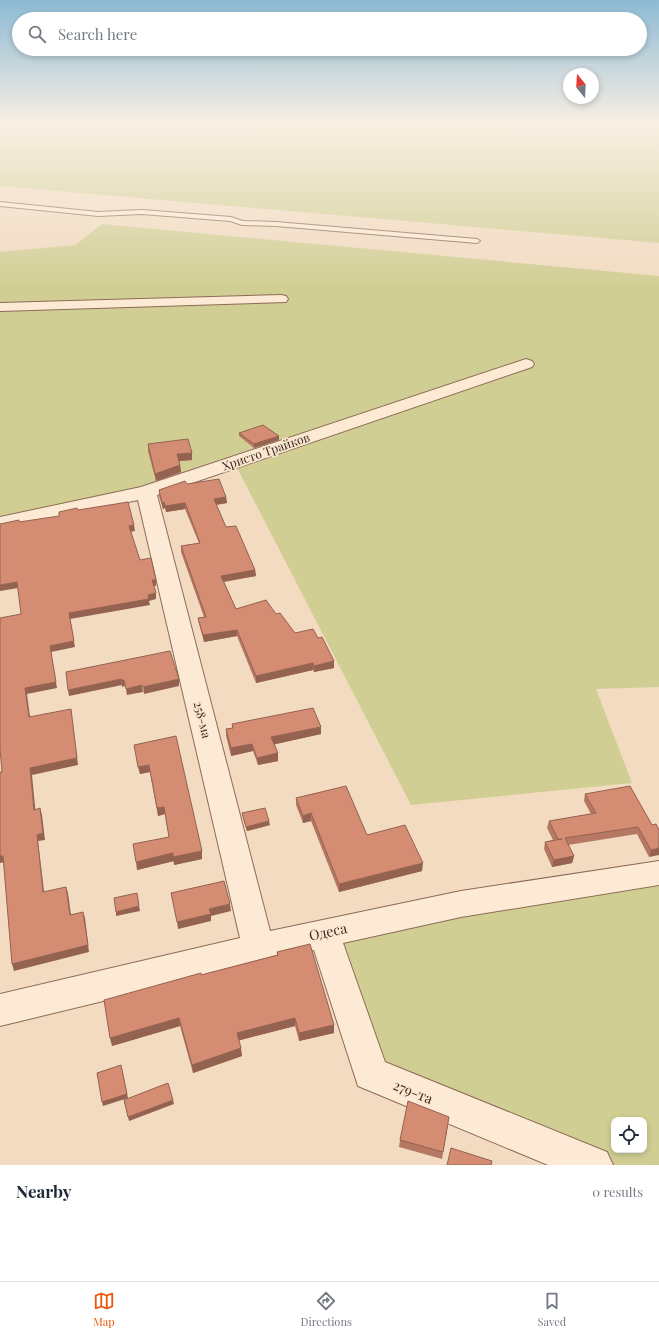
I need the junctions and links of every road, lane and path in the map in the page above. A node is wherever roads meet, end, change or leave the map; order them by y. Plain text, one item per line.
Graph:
1 (0, 204) edge
2 (477, 241) dead end
3 (281, 299) dead end
4 (0, 307) edge
5 (526, 364) dead end
6 (146, 492) junction
7 (0, 523) edge
8 (659, 873) edge
9 (324, 933) junction
10 (258, 948) junction
11 (0, 1010) edge
12 (594, 1165) edge

1 - 2 lane
3 - 4 street
5 - 6 street, Христо Трайков
6 - 7 street, Христо Трайков
6 - 10 street, 258-ма
8 - 9 street, Одеса
9 - 10 street, Одеса
9 - 12 street, 279-та
10 - 11 street, Одеса

